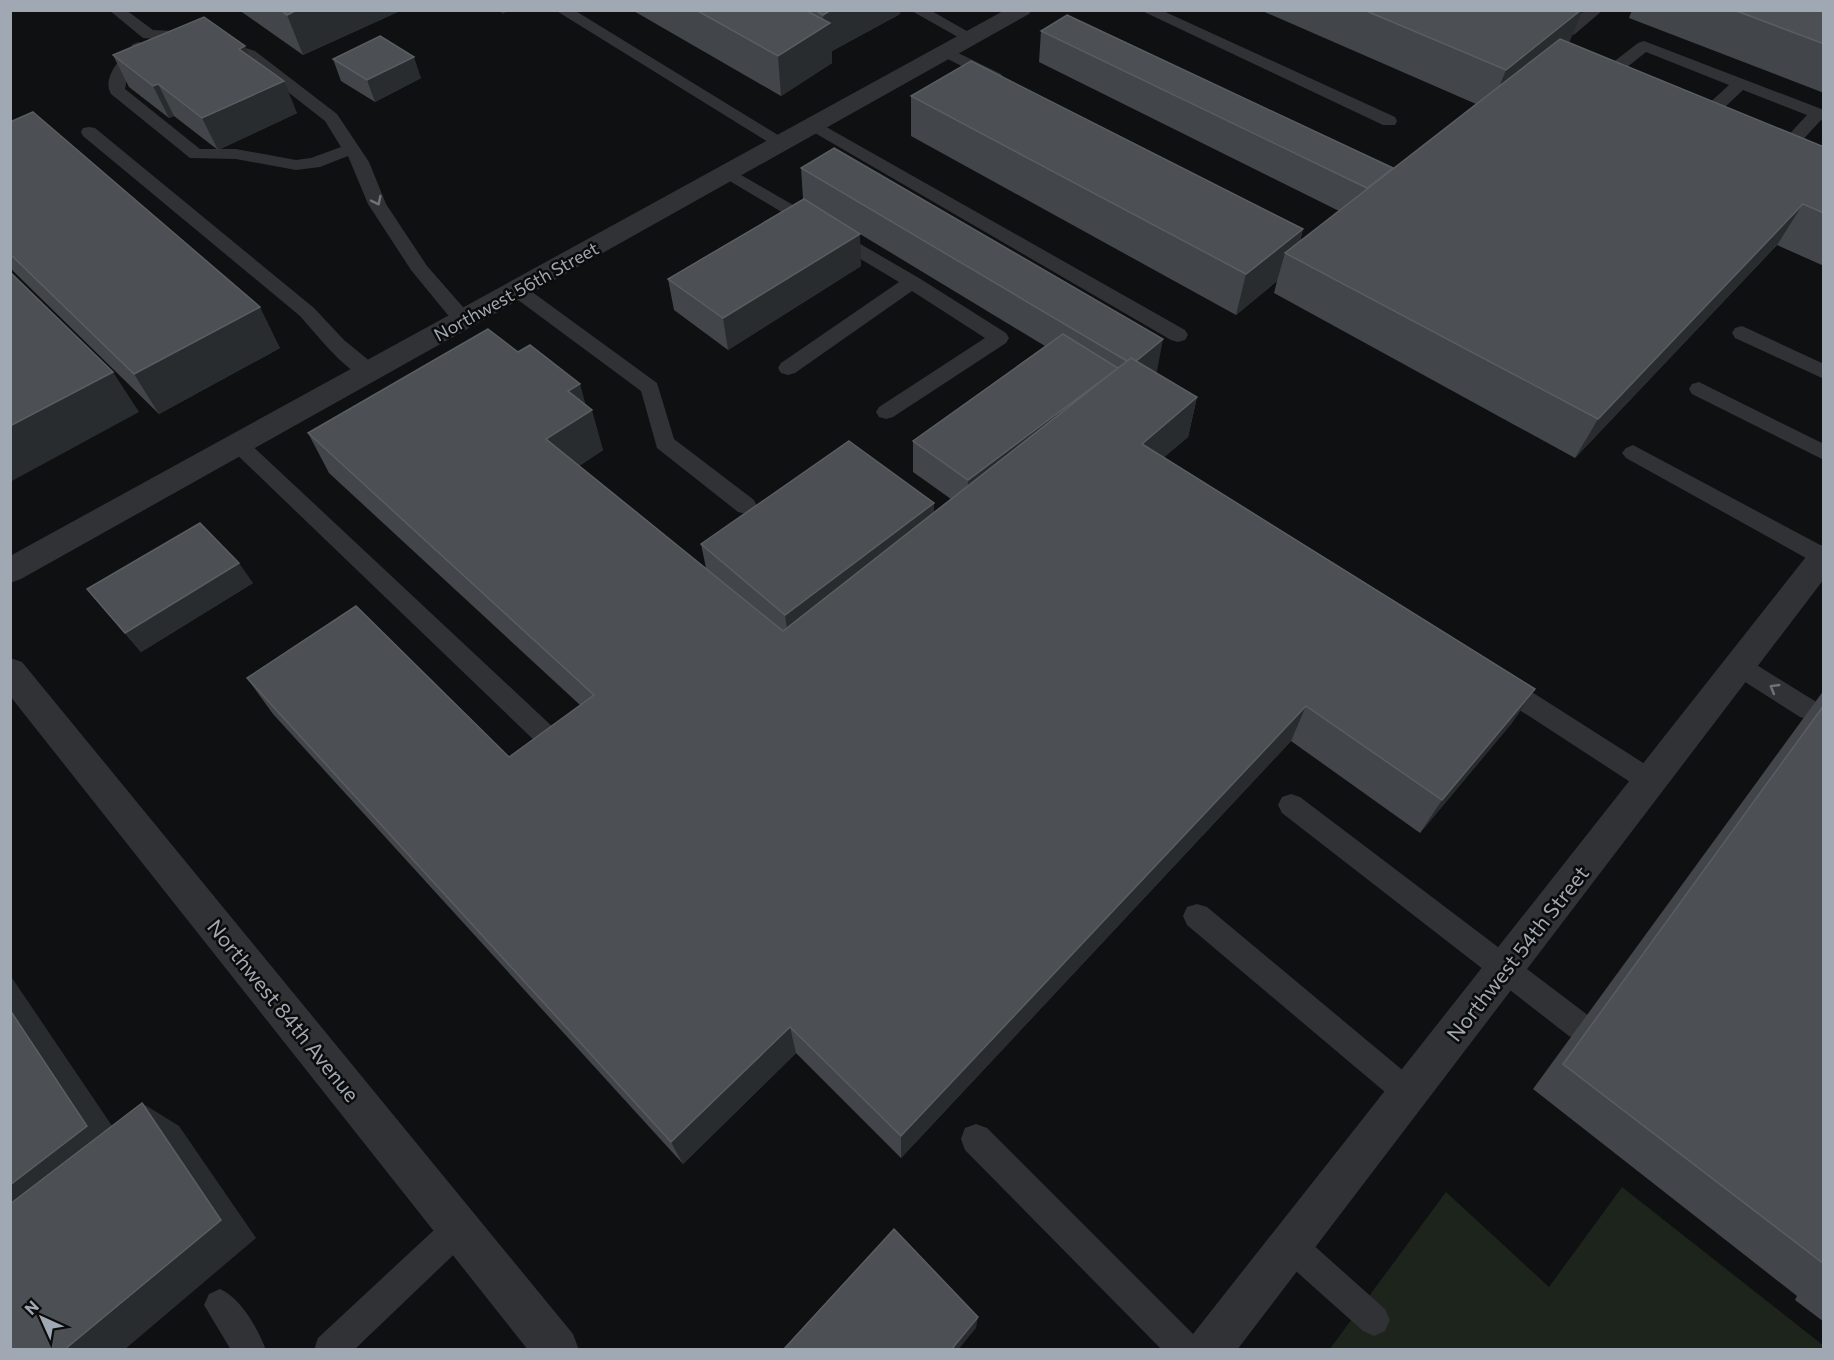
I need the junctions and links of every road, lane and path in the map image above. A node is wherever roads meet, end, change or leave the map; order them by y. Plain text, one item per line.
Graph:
1 (116, 10) edge
2 (562, 10) edge
3 (917, 10) edge
4 (1022, 10) edge
5 (1147, 10) edge
6 (1517, 10) edge
7 (1596, 10) edge
8 (149, 35) junction
9 (971, 38) junction
10 (946, 52) junction
11 (1741, 83) junction
12 (1008, 84) edge
13 (1622, 90) edge
14 (1821, 115) edge
15 (1389, 121) dead end
16 (814, 125) junction
17 (1719, 130) edge
18 (89, 132) dead end
19 (782, 143) junction
20 (351, 149) junction
21 (1797, 162) edge
22 (729, 172) junction
23 (912, 282) junction
24 (517, 290) junction
25 (463, 320) junction
26 (1742, 333) dead end
27 (1178, 335) dead end
28 (788, 368) dead end
29 (370, 372) junction
30 (1824, 372) edge
31 (1699, 389) dead end
32 (886, 412) dead end
33 (238, 444) junction
34 (1633, 453) dead end
35 (1824, 453) edge
36 (746, 506) dead end
37 (1823, 556) edge
38 (10, 571) edge
39 (1739, 666) junction
40 (10, 671) edge
41 (1482, 673) edge
42 (1809, 710) dead end
43 (547, 737) edge
44 (1650, 781) junction
45 (1290, 806) dead end
46 (1197, 916) dead end
47 (1504, 968) junction
48 (1579, 1026) dead end
49 (1408, 1093) junction
50 (976, 1139) dead end
51 (459, 1228) junction
52 (1290, 1245) junction
53 (220, 1305) dead end
54 (1374, 1320) dead end
55 (250, 1350) edge
56 (330, 1350) edge
57 (557, 1350) edge
58 (1185, 1350) edge
59 (1209, 1350) edge

1 - 8 lane
2 - 19 lane
3 - 9 lane
4 - 9 street, Northwest 56th Street
5 - 15 lane
6 - 7 lane
8 - 20 lane
8 - 20 lane
9 - 10 street, Northwest 56th Street
10 - 12 lane
10 - 16 street, Northwest 56th Street
11 - 13 lane
11 - 14 lane
11 - 17 lane
14 - 21 lane
16 - 19 street, Northwest 56th Street
16 - 27 lane
18 - 29 lane
19 - 22 street, Northwest 56th Street
20 -> 25 lane
22 - 23 lane
22 - 24 street, Northwest 56th Street
23 - 28 lane
23 - 32 lane
24 - 25 street, Northwest 56th Street
24 - 36 lane
25 - 29 street, Northwest 56th Street
26 - 30 lane
29 - 33 street, Northwest 56th Street
31 - 35 lane
33 - 38 street, Northwest 56th Street
33 - 43 lane
34 - 37 lane
37 - 39 street, Northwest 54th Street
42 -> 39 lane
39 - 44 street, Northwest 54th Street
40 - 51 street, Northwest 84th Avenue
41 - 44 lane
44 - 47 street, Northwest 54th Street
45 - 47 lane
46 - 49 lane
47 - 48 lane
47 - 49 street, Northwest 54th Street
49 - 52 street, Northwest 54th Street
50 - 58 lane
51 - 56 lane
51 - 57 street, Northwest 84th Avenue
52 - 54 lane
52 - 59 street, Northwest 54th Street
53 - 55 lane

